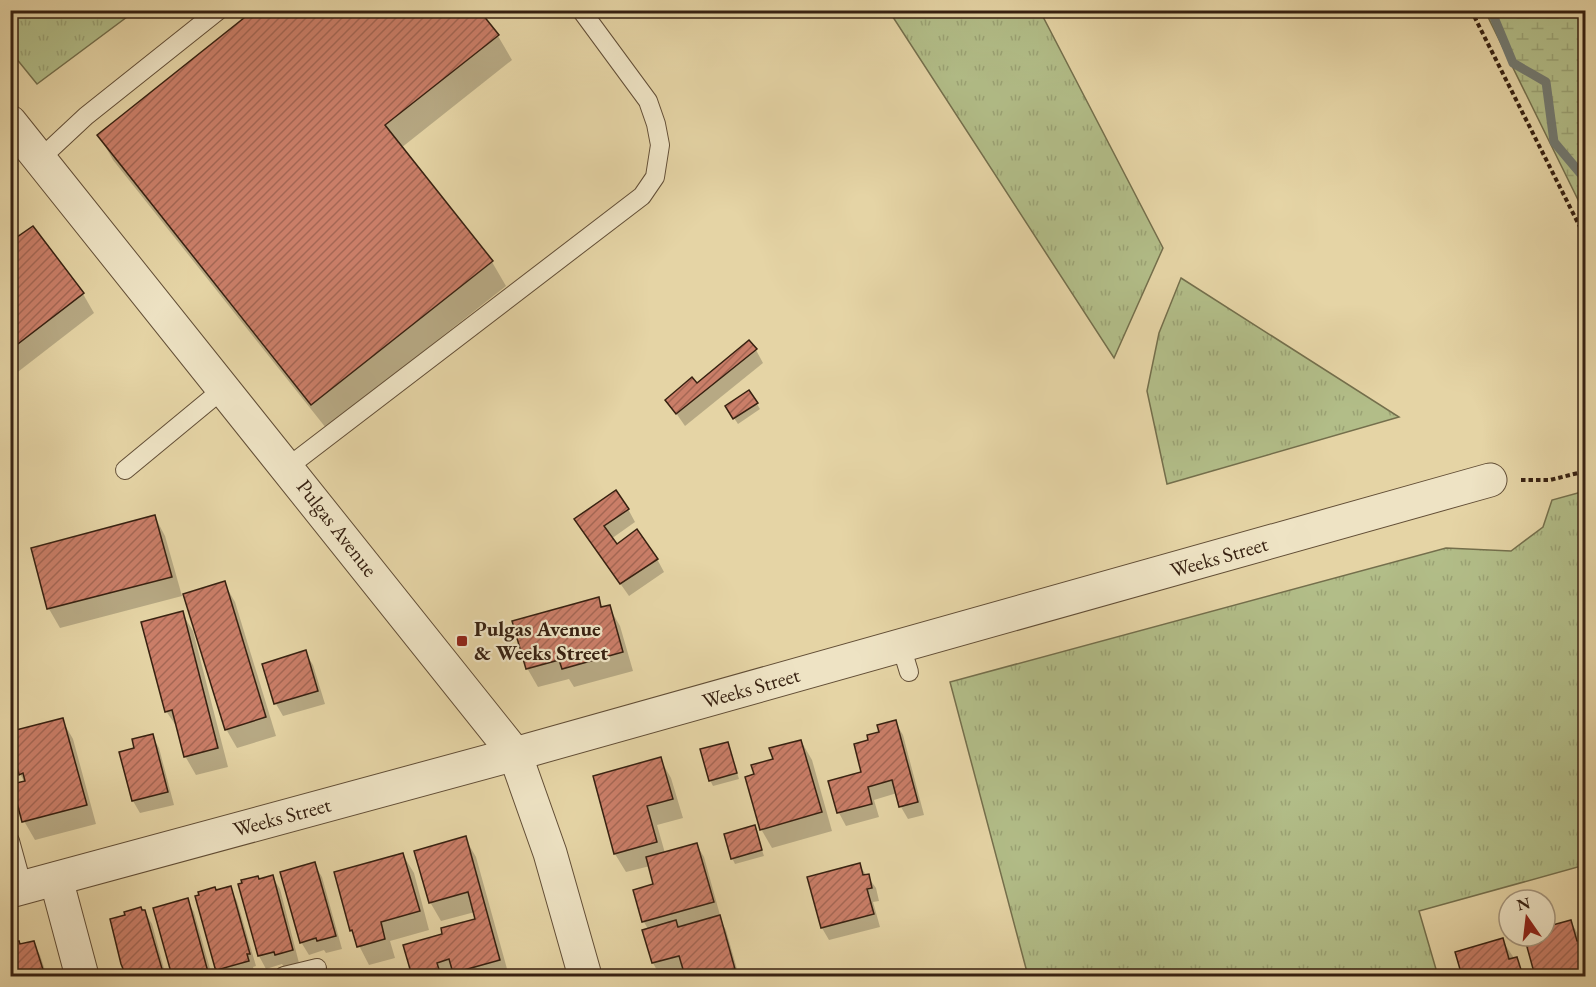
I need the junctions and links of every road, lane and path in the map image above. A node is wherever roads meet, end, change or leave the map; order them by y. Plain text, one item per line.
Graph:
1 (219, 10) edge
2 (581, 10) edge
3 (1471, 10) edge
4 (10, 122) edge
5 (41, 158) junction
6 (1586, 239) edge
7 (223, 388) junction
8 (288, 466) junction
9 (125, 470) dead end
10 (1586, 471) edge
11 (1490, 480) joint
12 (515, 754) junction
13 (10, 841) edge
14 (57, 879) junction
15 (17, 890) edge
16 (317, 968) dead end
17 (82, 976) edge
18 (284, 976) edge
19 (585, 976) edge

1 - 5 lane
2 - 8 lane
3 - 6 path
4 - 5 street, Pulgas Avenue
5 - 7 street, Pulgas Avenue
7 - 8 street, Pulgas Avenue
7 - 9 lane
8 - 12 street, Pulgas Avenue
10 - 11 path
11 - 12 street, Weeks Street
12 - 14 street, Weeks Street
12 - 19 street, Pulgas Avenue
13 - 15 lane
14 - 15 street, Weeks Street
14 - 17 street
16 - 18 lane

